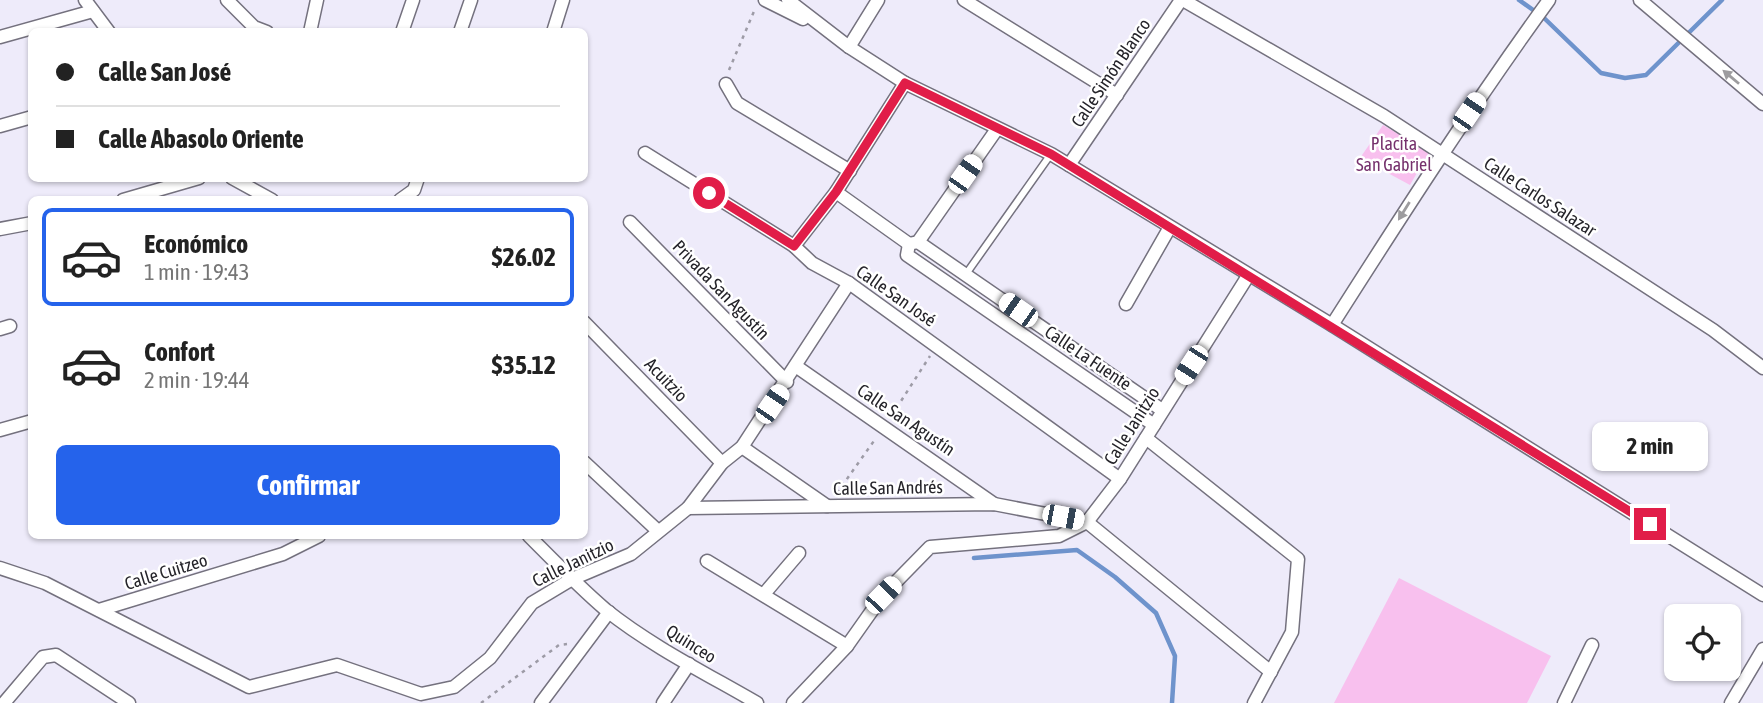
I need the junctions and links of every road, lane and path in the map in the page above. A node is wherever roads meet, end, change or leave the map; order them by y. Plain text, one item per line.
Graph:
1 (85, 0) edge
2 (228, 0) edge
3 (317, 0) edge
4 (413, 0) edge
5 (471, 0) edge
6 (564, 0) edge
7 (759, 0) edge
8 (765, 0) edge
9 (788, 0) edge
10 (878, 0) edge
11 (964, 0) edge
12 (1182, 0) edge
13 (1640, 0) edge
14 (1547, 2) edge
15 (93, 11) junction
16 (32, 28) edge
17 (106, 28) edge
18 (257, 28) edge
19 (311, 28) edge
20 (403, 28) edge
21 (461, 28) edge
22 (554, 28) edge
23 (28, 29) edge
24 (831, 33) junction
25 (0, 37) edge
26 (849, 47) junction
27 (905, 83) junction
28 (726, 84) joint
29 (1117, 95) junction
30 (1763, 104) edge
31 (28, 118) edge
32 (0, 126) edge
33 (997, 129) junction
34 (645, 153) dead end
35 (1051, 154) junction
36 (1441, 154) junction
37 (1069, 165) junction
38 (850, 171) junction
39 (185, 182) edge
40 (239, 182) edge
41 (836, 192) junction
42 (137, 196) edge
43 (265, 196) edge
44 (631, 222) dead end
45 (28, 224) edge
46 (1170, 227) junction
47 (0, 229) edge
48 (914, 243) junction
49 (794, 246) junction
50 (966, 274) junction
51 (1248, 276) junction
52 (849, 283) junction
53 (1126, 304) dead end
54 (1035, 323) junction
55 (1332, 325) junction
56 (588, 326) edge
57 (1025, 336) junction
58 (797, 367) junction
59 (1763, 368) edge
60 (787, 382) junction
61 (1162, 410) junction
62 (28, 422) edge
63 (1154, 425) junction
64 (0, 430) edge
65 (1146, 438) junction
66 (742, 447) junction
67 (722, 463) junction
68 (588, 466) edge
69 (1120, 479) junction
70 (993, 504) junction
71 (827, 507) junction
72 (688, 508) junction
73 (1087, 522) junction
74 (658, 531) junction
75 (313, 539) edge
76 (532, 539) edge
77 (800, 553) dead end
78 (707, 561) dead end
79 (0, 568) edge
80 (572, 579) junction
81 (764, 594) junction
82 (1763, 595) edge
83 (99, 610) junction
84 (609, 612) junction
85 (586, 642) junction
86 (1592, 645) dead end
87 (847, 646) junction
88 (1763, 649) edge
89 (689, 664) junction
90 (1272, 672) junction
91 (4, 703) edge
92 (129, 703) edge
93 (481, 703) edge
94 (541, 703) edge
95 (663, 703) edge
96 (757, 703) edge
97 (793, 703) edge
98 (1254, 703) edge
99 (1564, 703) edge
100 (1731, 703) edge

1 - 15 street
2 - 18 street
3 - 19 street
4 - 20 street
5 - 21 street
6 - 22 street
7 - 28 path
8 - 24 street
9 - 24 street
10 - 26 street
11 - 29 street
12 - 29 street, Calle Simón Blanco
12 - 36 street, Calle Carlos Salazar
30 -> 13 street
14 - 36 street
15 - 16 street
15 - 17 street
23 - 25 street
24 - 26 street
26 - 27 street
27 - 33 street
27 - 38 street
28 - 38 street
29 - 37 street, Calle Simón Blanco
31 - 32 street
33 - 35 street
33 - 48 street
34 - 49 street, Calle San José
35 - 37 street
35 - 50 lane
36 -> 55 street
36 - 59 street, Calle Carlos Salazar
37 - 46 street
38 - 41 street
39 - 42 street
40 - 43 street
41 - 48 street, Calle La Fuente
41 - 49 street
44 - 60 street, Privada San Agustín
45 - 47 street
46 - 51 street
46 - 53 street
48 - 50 street, Calle La Fuente
48 - 57 street, Calle La Fuente
49 - 52 street, Calle San José
50 - 54 street, Calle La Fuente
51 - 55 street
51 - 61 street, Calle Janitzio
52 - 58 street, Calle Janitzio
52 - 69 street, Calle San José
54 - 57 street
54 - 61 street, Calle La Fuente
55 - 82 street
56 - 67 street, Acuitzio
57 - 63 street, Calle La Fuente
58 - 60 street, Calle Janitzio
58 - 70 street, Calle San Agustín
60 - 66 street, Calle Janitzio
61 - 63 street, Calle Janitzio
62 - 64 street
63 - 65 street, Calle Janitzio
65 - 69 street, Calle Janitzio
65 - 90 street
66 - 67 street, Calle Janitzio
66 - 71 street
67 - 72 street, Calle Janitzio
68 - 74 street
69 - 73 street, Calle Janitzio
70 - 71 street, Calle San Andrés
70 - 73 street, Calle San Andrés
71 - 72 street, Calle San Andrés
72 - 74 street, Calle Janitzio
73 - 87 street
73 - 90 street
74 - 80 street, Calle Janitzio
75 - 83 street, Calle Cuitzeo
76 - 80 street, Quinceo
77 - 81 street
78 - 81 street
79 - 83 street, Calle Janitzio
80 - 83 street, Calle Janitzio
80 - 84 street, Quinceo
81 - 87 street
84 - 85 street
84 - 89 street, Quinceo
85 - 93 path
85 - 94 street
86 - 99 street
87 - 97 street
88 - 100 street
89 - 95 street
89 - 96 street, Quinceo
90 - 98 street
91 - 92 street

